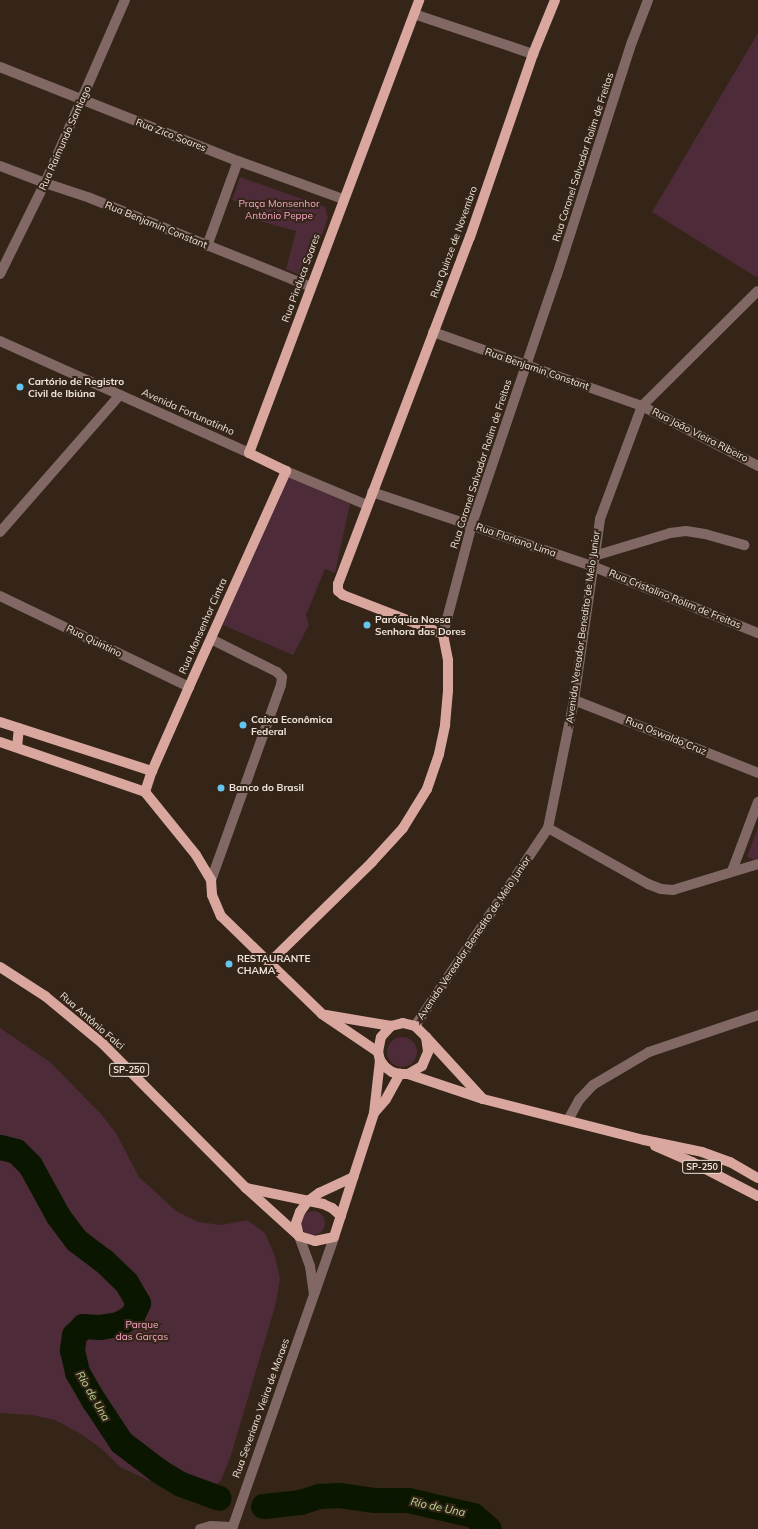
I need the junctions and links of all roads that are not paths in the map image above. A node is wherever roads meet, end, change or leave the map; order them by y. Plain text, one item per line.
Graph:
1 (125, 0) edge
2 (419, 0) edge
3 (555, 0) edge
4 (648, 0) edge
5 (414, 14) junction
6 (533, 54) junction
7 (0, 67) edge
8 (81, 100) junction
9 (238, 161) junction
10 (0, 166) edge
11 (45, 184) junction
12 (343, 199) junction
13 (207, 246) junction
14 (0, 274) edge
15 (311, 287) junction
16 (758, 291) edge
17 (433, 332) junction
18 (0, 341) edge
19 (526, 365) junction
20 (120, 395) junction
21 (642, 406) junction
22 (249, 453) junction
23 (758, 466) edge
24 (286, 471) junction
25 (372, 492) junction
26 (367, 505) junction
27 (472, 524) junction
28 (0, 532) edge
29 (744, 545) dead end
30 (593, 561) junction
31 (0, 596) edge
32 (758, 633) edge
33 (443, 634) junction
34 (211, 639) junction
35 (189, 686) junction
36 (574, 700) junction
37 (0, 722) edge
38 (20, 728) junction
39 (0, 742) edge
40 (17, 747) junction
41 (152, 771) junction
42 (758, 773) edge
43 (145, 792) junction
44 (758, 802) edge
45 (548, 828) junction
46 (758, 864) edge
47 (732, 871) junction
48 (211, 880) junction
49 (270, 962) junction
50 (0, 967) edge
51 (322, 1014) junction
52 (758, 1015) edge
53 (391, 1026) junction
54 (415, 1026) junction
55 (426, 1037) junction
56 (379, 1056) junction
57 (404, 1074) junction
58 (483, 1098) junction
59 (374, 1113) junction
60 (568, 1120) junction
61 (644, 1140) junction
62 (353, 1177) junction
63 (758, 1178) edge
64 (744, 1187) junction
65 (246, 1188) junction
66 (758, 1196) edge
67 (758, 1200) edge
68 (308, 1201) junction
69 (340, 1216) junction
70 (298, 1236) junction
71 (334, 1237) junction
72 (314, 1296) junction
73 (231, 1528) edge
74 (200, 1529) edge

1 - 8 street, Rua Raimundo Santiago
2 - 5 main road, Rua Pinduca Soares
3 - 6 main road, Rua Quinze de Novembro
4 - 19 street, Rua Coronel Salvador Rolim de Freitas
5 - 6 street
5 - 12 main road, Rua Pinduca Soares
6 - 17 main road, Rua Quinze de Novembro
7 - 8 street, Rua Zico Soares
8 - 9 street, Rua Zico Soares
8 - 11 street, Rua Raimundo Santiago
9 - 12 street, Rua Zico Soares
9 - 13 street
10 - 11 street, Rua Benjamin Constant
11 - 13 street, Rua Benjamin Constant
11 - 14 street, Rua Raimundo Santiago
12 - 15 main road, Rua Pinduca Soares
13 - 15 street, Rua Benjamin Constant
15 - 22 main road, Rua Pinduca Soares
16 - 21 street, Avenida Vereador Benedito de Melo Junior
17 - 19 street, Rua Benjamin Constant
17 - 25 main road, Rua Quinze de Novembro
18 - 20 street, Avenida Fortunatinho
19 - 21 street, Rua Benjamin Constant
19 - 27 street, Rua Coronel Salvador Rolim de Freitas
20 - 22 street, Avenida Fortunatinho
20 - 28 street
21 - 23 street, Rua João Vieira Ribeiro
21 - 30 street, Avenida Vereador Benedito de Melo Junior
22 - 24 main road, Avenida Fortunatinho
24 - 26 street, Avenida Fortunatinho
24 - 34 main road, Rua Monsenhor Cintra
25 - 26 main road, Rua Quinze de Novembro
25 - 27 street, Rua Floriano Lima
26 - 33 main road, Rua Quinze de Novembro
27 - 30 street, Rua Floriano Lima
27 - 33 street, Rua Coronel Salvador Rolim de Freitas
29 - 30 street
30 - 32 street, Rua Cristalino Rolim de Freitas
30 - 36 street, Avenida Vereador Benedito de Melo Junior
31 - 35 street, Rua Quintino
33 - 49 main road, Rua Coronel Salvador Rolim de Freitas
34 - 35 main road, Rua Monsenhor Cintra
34 - 48 street
35 - 41 main road, Rua Monsenhor Cintra
36 - 42 street, Rua Oswaldo Cruz
36 - 45 street, Avenida Vereador Benedito de Melo Junior
37 - 38 main road
38 - 40 main road
38 - 41 main road
39 - 40 main road
40 - 43 main road
41 - 43 main road, Rua Monsenhor Cintra
43 - 48 main road
44 - 47 street
45 - 47 street
45 - 54 street, Avenida Vereador Benedito de Melo Junior
46 - 47 street
48 - 49 main road
49 - 51 main road
50 - 65 main road, Rua Antônio Falci / SP-250
51 - 53 main road
51 - 56 main road
52 - 60 street
53 - 54 main road
53 - 56 main road
54 - 55 main road
55 - 57 main road
55 - 58 main road
56 - 57 main road, SP-250
56 - 59 main road, Rua Severiano Vieira de Moraes
57 - 58 main road, SP-250
57 - 59 main road, Rua Severiano Vieira de Moraes
58 - 60 main road, SP-250
59 - 62 main road, Rua Severiano Vieira de Moraes
60 - 61 main road, SP-250
61 - 63 main road, SP-250
61 - 64 main road, SP-250
62 - 68 main road, Rua Severiano Vieira de Moraes
62 - 69 main road, Rua Severiano Vieira de Moraes
64 - 66 main road, SP-250
64 - 67 street
65 - 68 main road
65 - 70 main road, Rua Antônio Falci / SP-250
68 - 69 main road
68 - 70 main road, Rua Severiano Vieira de Moraes
69 - 71 main road, Rua Severiano Vieira de Moraes
70 - 71 main road, Rua Antônio Falci / SP-250
70 - 72 street, Rua Severiano Vieira de Moraes
71 - 72 street, Rua Severiano Vieira de Moraes
72 - 73 street, Rua Severiano Vieira de Moraes
73 - 74 street

